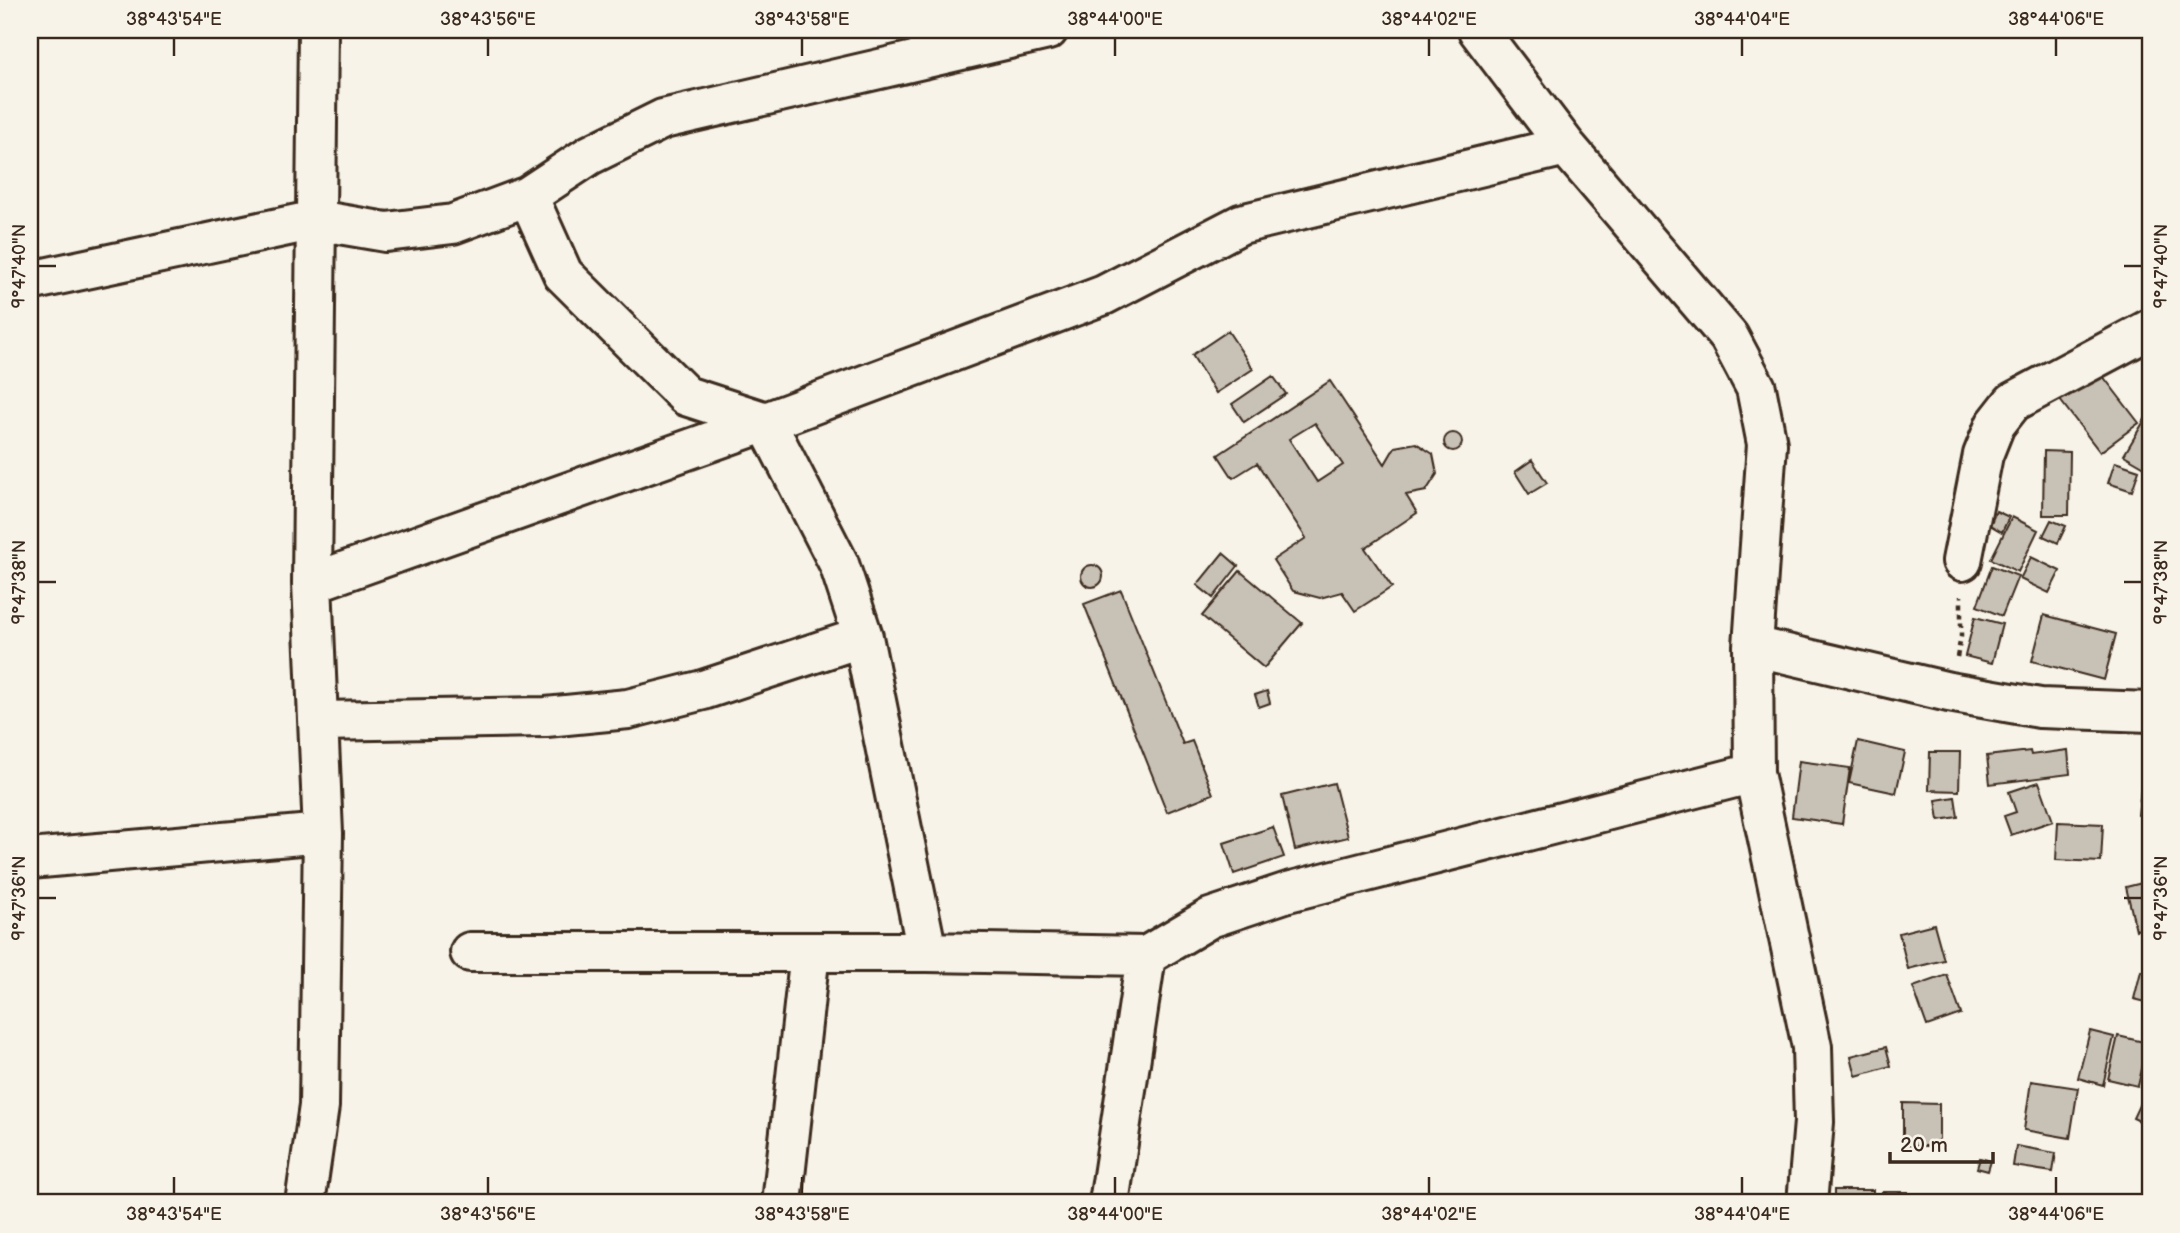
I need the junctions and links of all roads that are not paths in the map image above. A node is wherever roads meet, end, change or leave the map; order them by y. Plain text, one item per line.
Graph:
1 (318, 30) edge
2 (1048, 30) edge
3 (1478, 30) edge
4 (1566, 146) junction
5 (528, 196) junction
6 (316, 220) junction
7 (30, 281) edge
8 (2150, 329) edge
9 (766, 422) junction
10 (1962, 561) road end
11 (312, 583) junction
12 (863, 637) junction
13 (1753, 646) junction
14 (2150, 712) edge
15 (318, 721) junction
16 (1754, 774) junction
17 (323, 833) junction
18 (30, 859) edge
19 (810, 951) junction
20 (928, 951) junction
21 (470, 952) dead end
22 (1146, 956) junction
23 (305, 1203) edge
24 (782, 1203) edge
25 (1109, 1203) edge
26 (1807, 1203) edge

1 - 6 street
2 - 5 street
3 - 4 street
4 - 9 street
4 - 13 street
5 - 6 street
5 - 9 street
6 - 7 street
6 - 11 street
8 - 10 street
9 - 11 street
9 - 12 street
11 - 15 street
12 - 15 street
12 - 20 street
13 - 14 street
13 - 16 street
15 - 17 street
16 - 22 street
16 - 26 street
17 - 18 street
17 - 23 street
19 - 20 street
19 - 21 street
19 - 24 street
20 - 22 street
22 - 25 street

